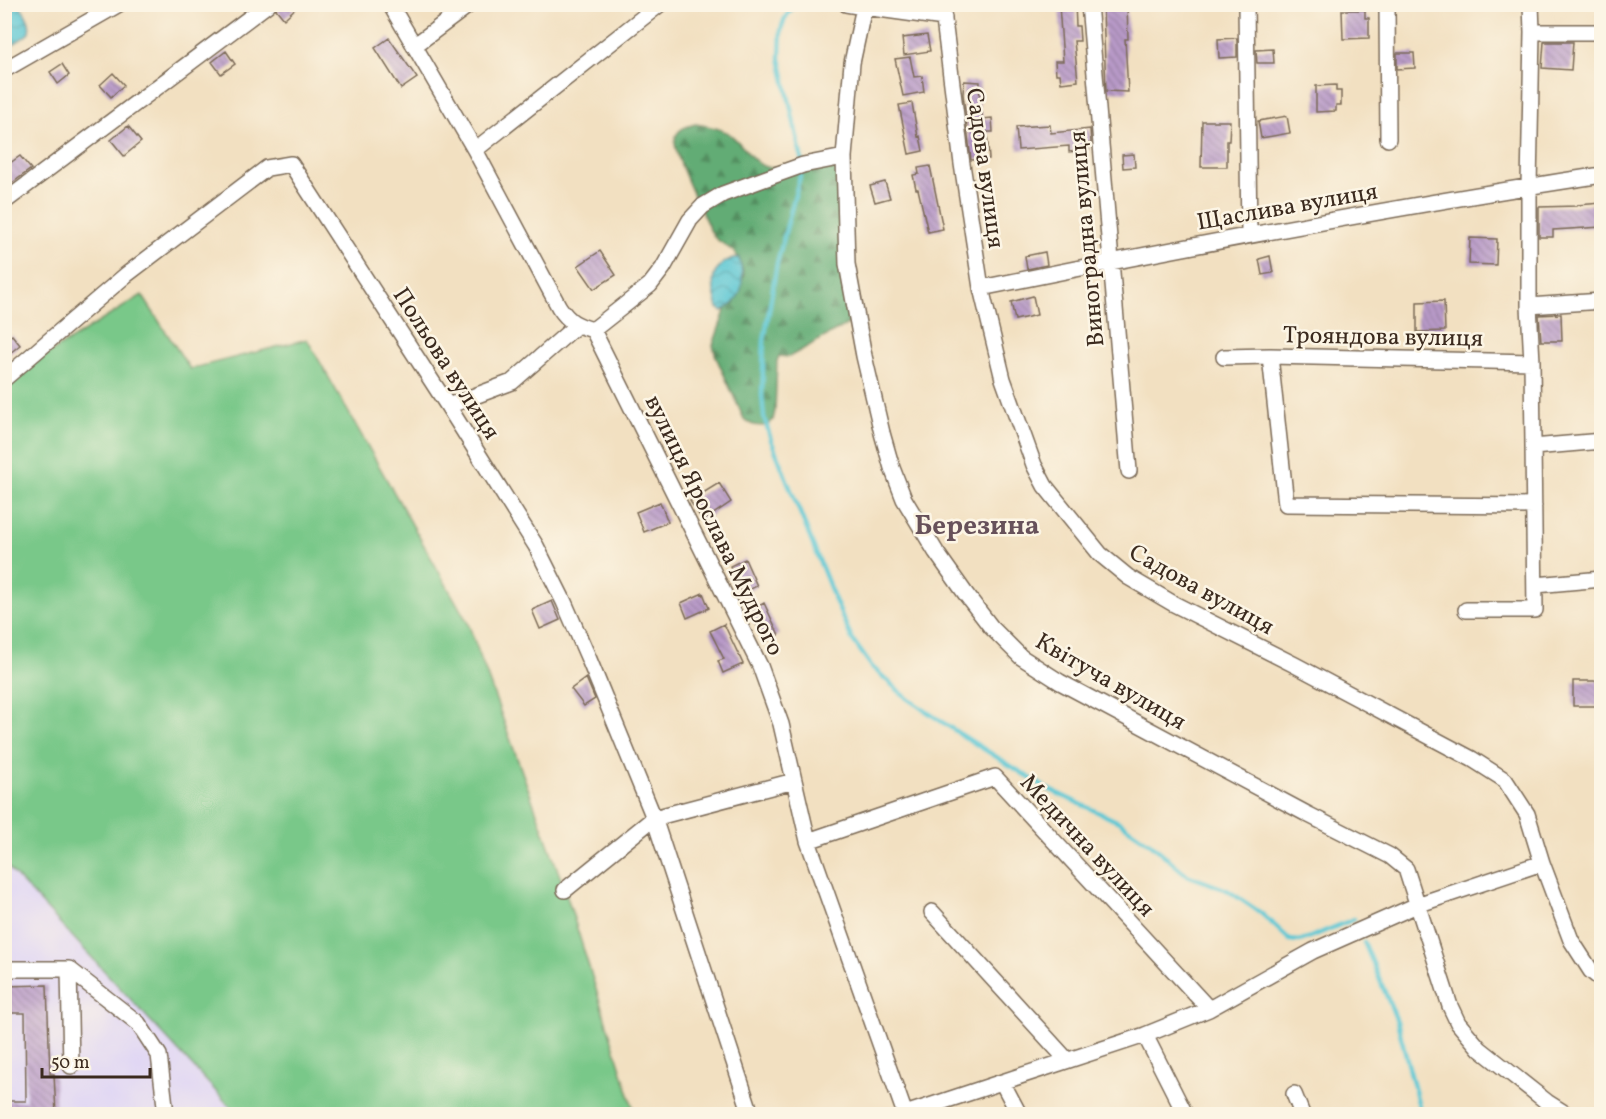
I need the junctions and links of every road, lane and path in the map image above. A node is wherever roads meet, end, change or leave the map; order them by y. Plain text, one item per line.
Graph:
1 (119, 4) edge
2 (268, 4) edge
3 (390, 4) edge
4 (470, 4) edge
5 (660, 4) edge
6 (846, 4) edge
7 (1089, 4) edge
8 (1246, 4) edge
9 (1387, 4) edge
10 (1531, 4) edge
11 (864, 7) junction
12 (943, 11) edge
13 (1532, 32) junction
14 (1602, 32) edge
15 (414, 46) junction
16 (4, 70) edge
17 (1388, 139) dead end
18 (475, 150) junction
19 (844, 157) junction
20 (1602, 175) edge
21 (1529, 186) junction
22 (4, 202) edge
23 (1249, 235) junction
24 (1110, 262) junction
25 (981, 288) junction
26 (1602, 301) edge
27 (1529, 306) junction
28 (577, 325) junction
29 (593, 330) junction
30 (1270, 356) junction
31 (1224, 357) dead end
32 (1532, 362) junction
33 (4, 379) edge
34 (448, 406) junction
35 (1602, 441) edge
36 (1533, 447) junction
37 (1129, 471) dead end
38 (1534, 507) junction
39 (1602, 579) edge
40 (1536, 585) junction
41 (1466, 610) dead end
42 (794, 781) junction
43 (654, 818) junction
44 (808, 841) junction
45 (1542, 862) junction
46 (565, 890) dead end
47 (1417, 905) junction
48 (932, 912) dead end
49 (4, 969) edge
50 (69, 969) junction
51 (1602, 980) edge
52 (1209, 1009) junction
53 (1144, 1035) junction
54 (1067, 1060) junction
55 (71, 1066) dead end
56 (1002, 1082) junction
57 (1294, 1094) dead end
58 (1546, 1108) edge
59 (166, 1114) edge
60 (751, 1114) edge
61 (905, 1114) edge
62 (1019, 1114) edge
63 (1185, 1114) edge
64 (1302, 1114) edge
65 (1566, 1114) edge

1 - 16 street
2 - 22 street
3 - 15 street
4 - 15 street
5 - 18 street
6 - 11 street
7 - 24 street, Виноградна вулиця
8 - 23 street
9 - 17 street
10 - 13 street
11 - 12 street
11 - 19 street, Квітуча вулиця
12 - 25 street, Садова вулиця
13 - 14 street
13 - 21 street
15 - 18 street
18 - 28 street
19 - 29 street
19 - 47 street, Квітуча вулиця
20 - 21 street, Щаслива вулиця
21 - 23 street, Щаслива вулиця
21 - 27 street
23 - 24 street, Щаслива вулиця
24 - 25 street, Щаслива вулиця
24 - 37 street, Виноградна вулиця
25 - 45 street, Садова вулиця
26 - 27 street
27 - 32 street
28 - 29 street
28 - 34 street
29 - 42 street, вулиця Ярослава Мудрого
30 - 31 street
30 - 32 street, Трояндова вулиця
30 - 38 street, Трояндова вулиця
32 - 36 street
33 - 34 street, Польова вулиця
34 - 43 street, Польова вулиця
35 - 36 street
36 - 38 street
38 - 40 street
39 - 40 street
40 - 41 street
42 - 43 street
42 - 44 street, вулиця Ярослава Мудрого
43 - 46 street
43 - 60 street, Польова вулиця
44 - 52 street, Медична вулиця
44 - 61 street, вулиця Ярослава Мудрого
45 - 47 street
45 - 51 street, Садова вулиця
47 - 52 street
47 - 58 street, Квітуча вулиця
48 - 54 street
49 - 50 street
50 - 55 street
50 - 59 street
52 - 53 street
53 - 54 street
53 - 63 street
54 - 56 street
56 - 61 street, вулиця Ярослава Мудрого
56 - 62 street
57 - 64 street
58 - 65 street, Квітуча вулиця

